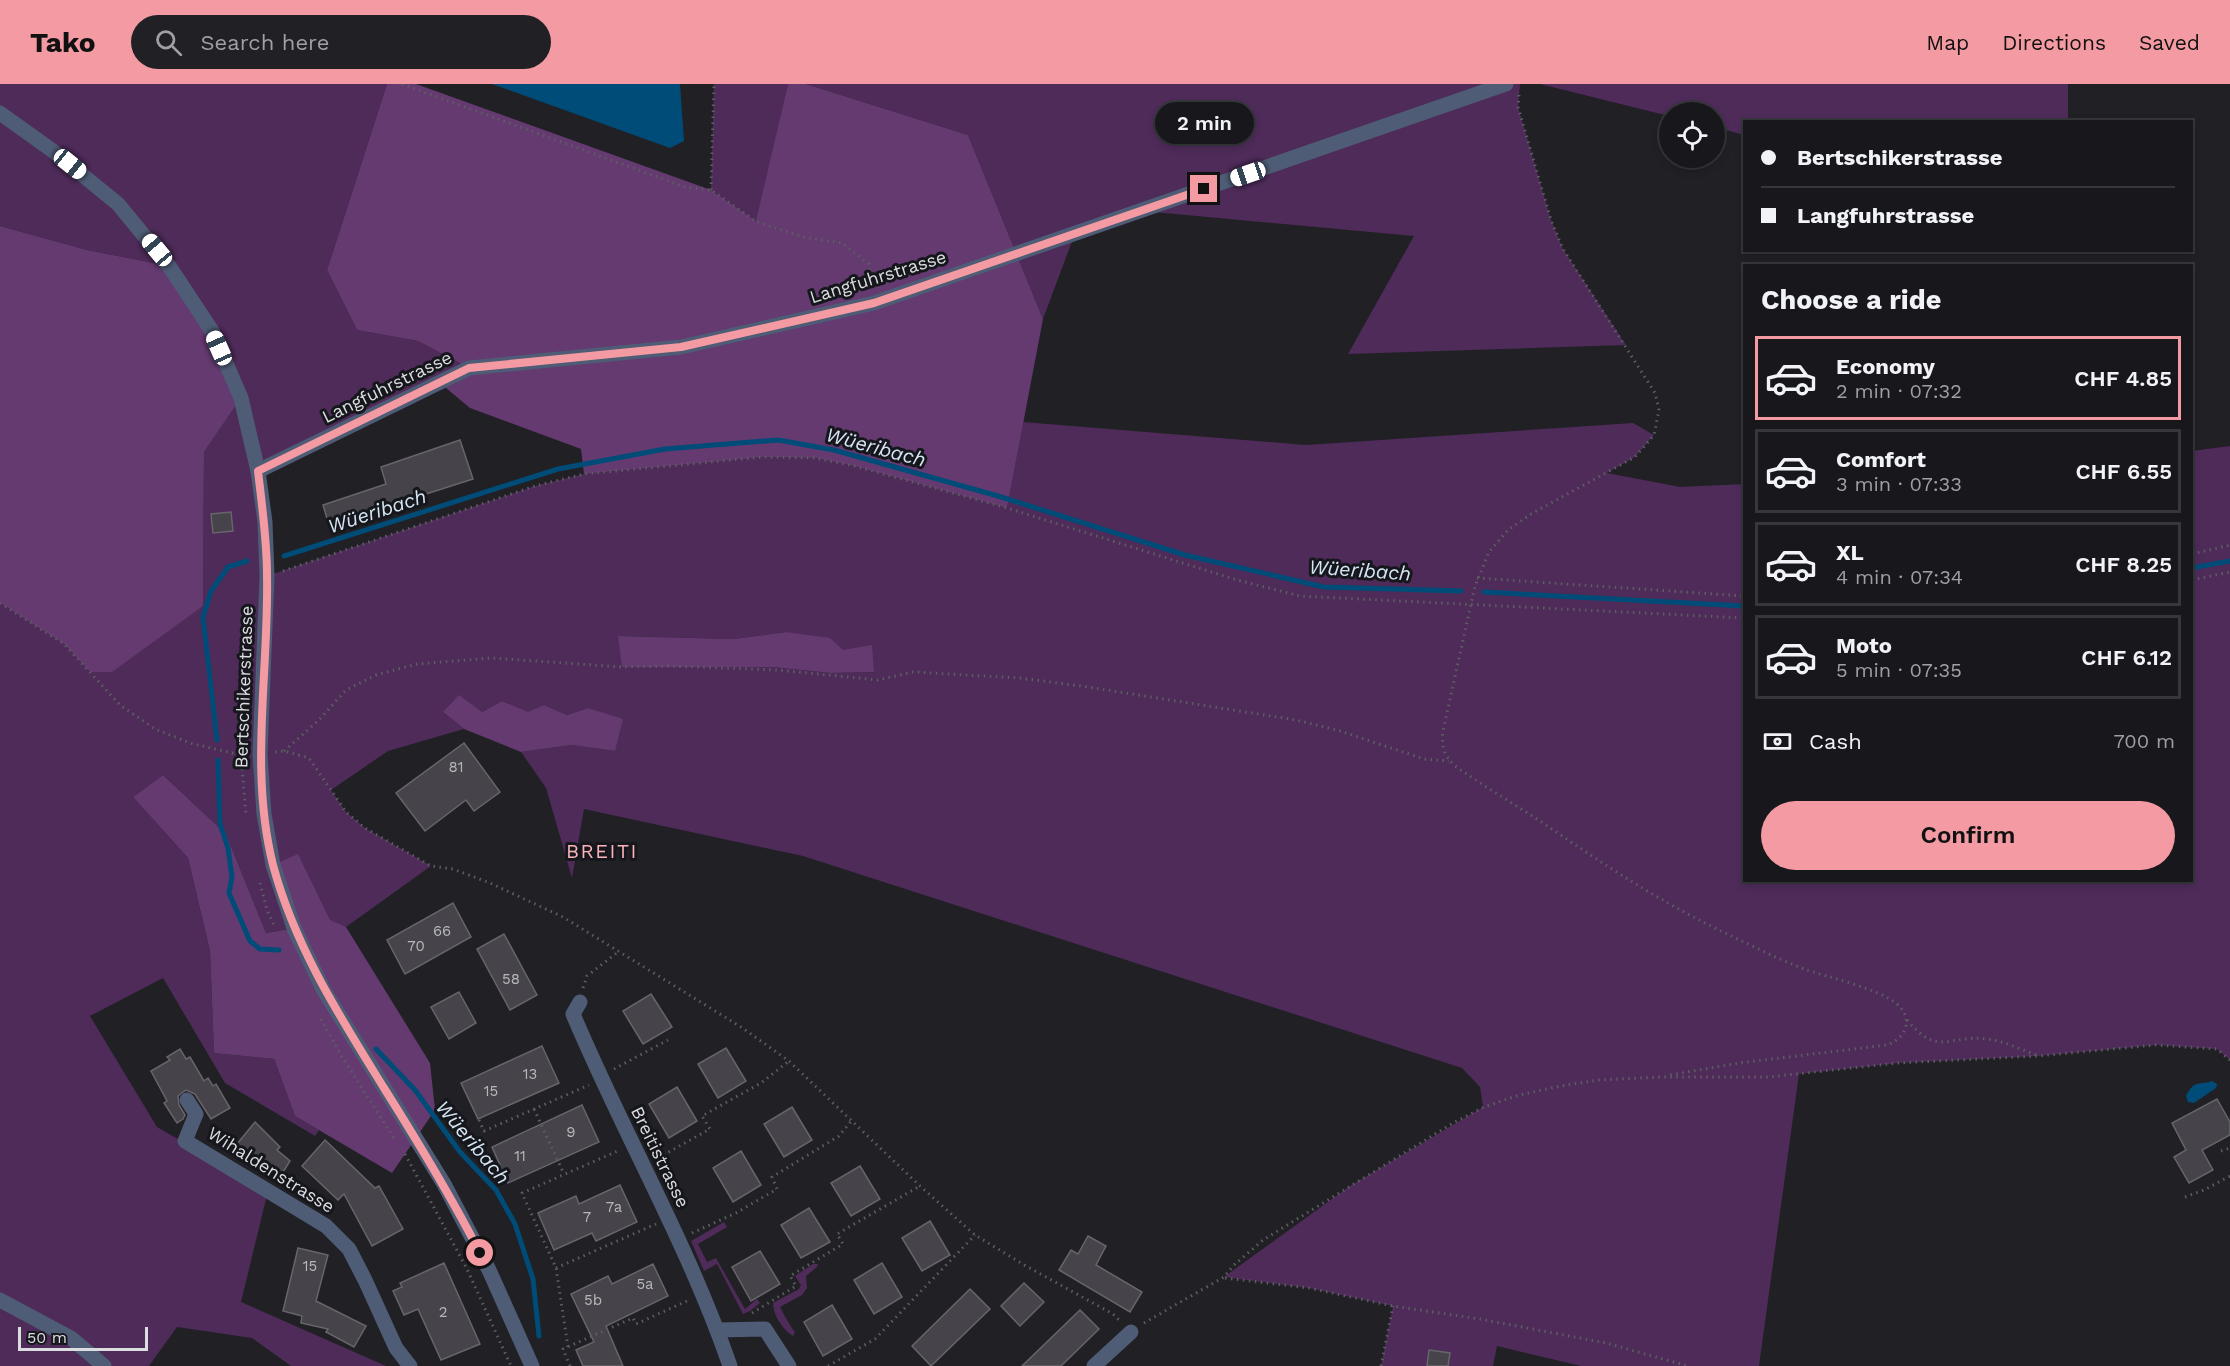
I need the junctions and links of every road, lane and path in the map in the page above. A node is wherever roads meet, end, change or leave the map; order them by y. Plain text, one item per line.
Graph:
1 (402, 84) edge
2 (714, 84) edge
3 (1506, 84) edge
4 (1520, 84) edge
5 (0, 114) edge
6 (711, 190) junction
7 (874, 303) junction
8 (258, 471) junction
9 (2230, 545) edge
10 (2193, 554) edge
11 (2230, 572) edge
12 (267, 576) junction
13 (1477, 578) junction
14 (2193, 580) edge
15 (1743, 596) edge
16 (0, 603) edge
17 (1471, 604) junction
18 (1743, 618) edge
19 (284, 751) junction
20 (260, 754) junction
21 (1449, 761) junction
22 (618, 952) junction
23 (580, 1002) joint
24 (1906, 1019) junction
25 (668, 1040) dead end
26 (2038, 1056) junction
27 (2230, 1060) edge
28 (789, 1061) junction
29 (1662, 1077) junction
30 (600, 1078) junction
31 (187, 1100) dead end
32 (534, 1109) junction
33 (479, 1120) dead end
34 (852, 1120) junction
35 (632, 1144) junction
36 (2230, 1148) edge
37 (2221, 1151) dead end
38 (643, 1165) junction
39 (564, 1174) junction
40 (2230, 1176) edge
41 (920, 1186) junction
42 (2185, 1197) dead end
43 (668, 1218) junction
44 (975, 1235) junction
45 (677, 1239) junction
46 (556, 1268) junction
47 (1224, 1277) junction
48 (703, 1294) junction
49 (0, 1300) edge
50 (1393, 1306) junction
51 (744, 1317) dead end
52 (718, 1330) junction
53 (1131, 1332) junction
54 (568, 1347) junction
55 (104, 1366) edge
56 (410, 1366) edge
57 (532, 1366) edge
58 (570, 1366) edge
59 (730, 1366) edge
60 (789, 1366) edge
61 (828, 1366) edge
62 (1094, 1366) edge
63 (1381, 1366) edge
64 (1688, 1366) edge

1 - 6 path
2 - 6 path
3 - 7 street, Langfuhrstrasse
4 - 13 path
5 - 8 street, Bertschikerstrasse
6 - 7 path
7 - 8 street, Langfuhrstrasse
8 - 12 street, Bertschikerstrasse
9 - 10 path
11 - 14 path
12 - 17 path
12 - 20 street, Bertschikerstrasse
13 - 15 path
13 - 17 path
16 - 20 path
17 - 18 path
17 - 21 path
19 - 20 path
19 - 21 path
19 - 22 path
20 - 57 street, Bertschikerstrasse
21 - 24 path
22 - 23 path
22 - 28 path
23 - 30 street, Breitistrasse
24 - 26 path
24 - 29 path
25 - 30 path
26 - 27 path
26 - 29 path
28 - 34 path
28 - 38 path
29 - 47 path
30 - 32 path
30 - 35 street, Breitistrasse
31 - 56 street, Wihaldenstrasse
32 - 33 path
32 - 39 path
34 - 41 path
34 - 45 path
35 - 38 street, Breitistrasse
35 - 39 path
36 - 37 path
38 - 43 street, Breitistrasse
39 - 46 path
40 - 42 path
41 - 44 path
41 - 51 path
43 - 45 street, Breitistrasse
43 - 46 path
44 - 53 path
44 - 61 path
45 - 48 street, Breitistrasse
46 - 54 path
47 - 50 path
47 - 53 path
48 - 52 street, Breitistrasse
48 - 54 path
49 - 55 street
50 - 63 path
50 - 64 path
52 - 59 street, Breitistrasse
52 - 60 street
53 - 62 street
54 - 58 path

